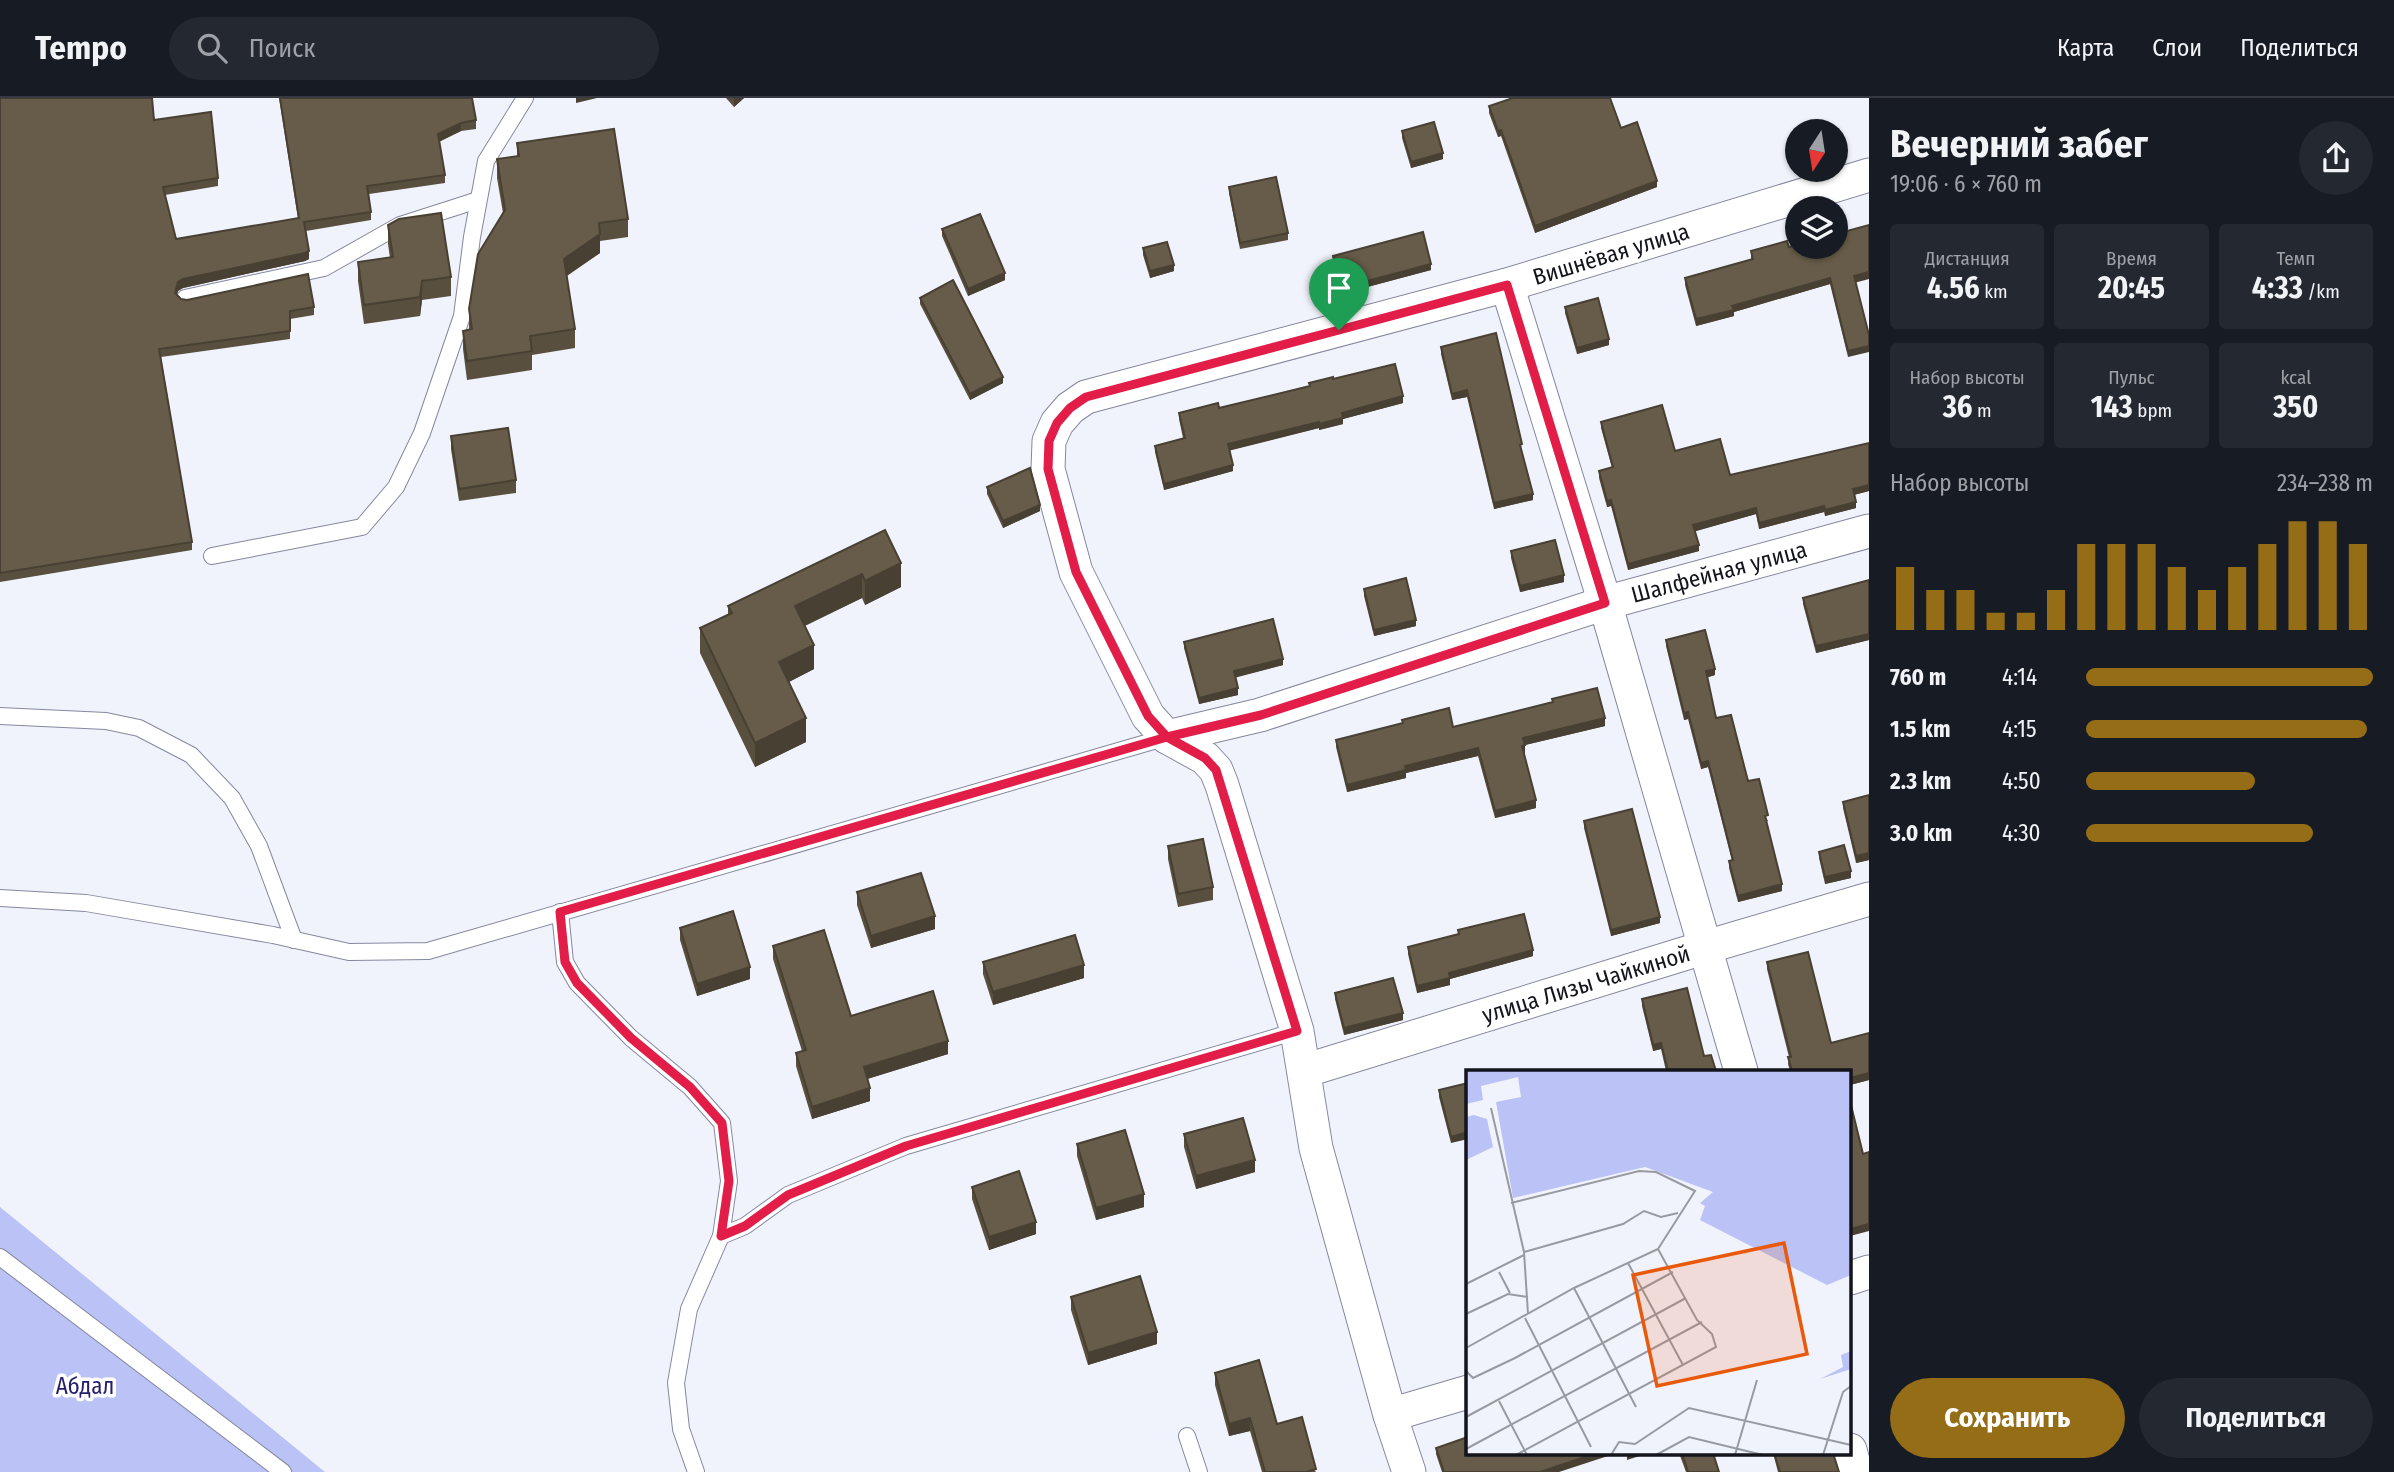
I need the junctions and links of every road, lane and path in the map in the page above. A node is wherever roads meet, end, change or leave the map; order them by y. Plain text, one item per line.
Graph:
1 (525, 98) edge
2 (1869, 175) edge
3 (478, 200) junction
4 (1507, 285) junction
5 (185, 298) edge
6 (1869, 531) edge
7 (212, 556) dead end
8 (1605, 603) junction
9 (0, 716) edge
10 (1167, 737) junction
11 (0, 898) edge
12 (1869, 899) edge
13 (560, 912) junction
14 (294, 940) junction
15 (1706, 947) junction
16 (1297, 1031) junction
17 (1741, 1070) edge
18 (1304, 1071) junction
19 (721, 1236) junction
20 (0, 1257) edge
21 (1869, 1272) edge
22 (1852, 1277) edge
23 (1466, 1393) edge
24 (1390, 1415) junction
25 (1187, 1436) dead end
26 (1851, 1454) edge
27 (282, 1472) edge
28 (695, 1472) edge
29 (1199, 1472) edge
30 (1409, 1472) edge
31 (1856, 1472) edge

1 - 3 lane
2 - 4 street, Вишнёвая улица
3 - 5 lane
3 - 7 lane
4 - 8 street
4 - 10 street, Вишнёвая улица
6 - 8 street, Шалфейная улица
8 - 10 street, Шалфейная улица
8 - 15 street
9 - 14 lane
10 - 13 lane
10 - 16 street
11 - 14 lane
12 - 15 street, улица Лизы Чайкиной
13 - 14 lane
13 - 19 lane
15 - 17 street
15 - 18 street, улица Лизы Чайкиной
16 - 18 street
16 - 19 lane
18 - 24 street
19 - 28 lane
20 - 27 lane
21 - 22 street
23 - 24 street
24 - 30 street
25 - 29 lane
26 - 31 street

